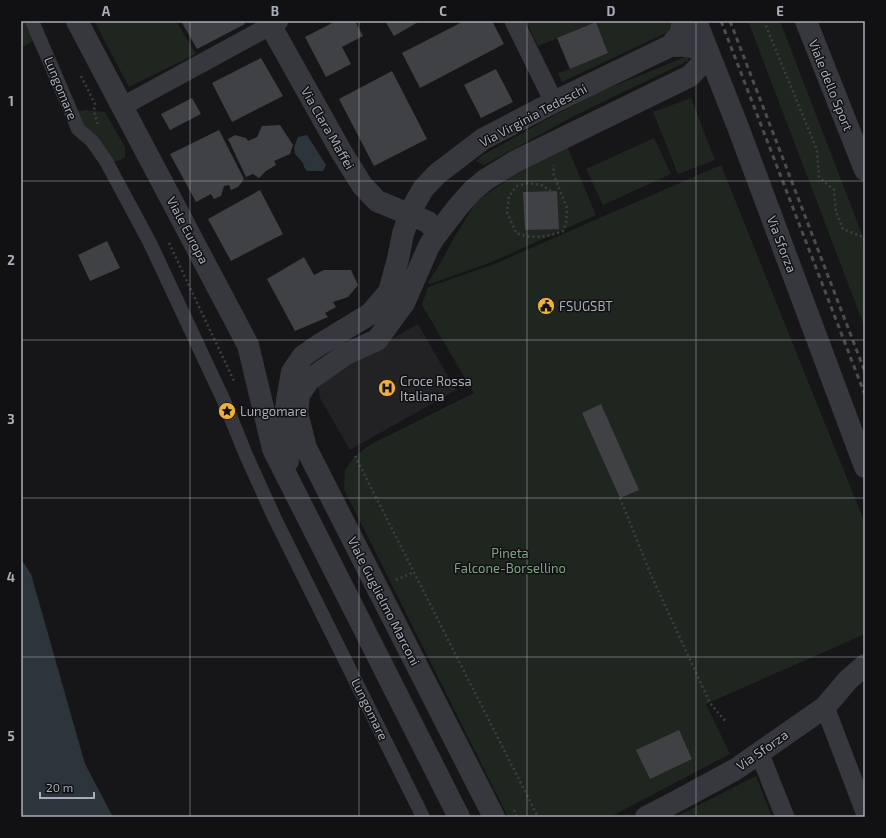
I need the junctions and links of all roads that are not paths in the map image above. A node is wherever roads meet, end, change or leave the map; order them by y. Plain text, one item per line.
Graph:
1 (32, 21) edge
2 (77, 21) edge
3 (514, 21) edge
4 (683, 21) edge
5 (696, 21) edge
6 (806, 21) edge
7 (272, 23) edge
8 (670, 46) junction
9 (709, 56) junction
10 (554, 102) junction
11 (123, 106) junction
12 (865, 170) edge
13 (406, 225) junction
14 (433, 240) junction
15 (865, 467) edge
16 (293, 489) junction
17 (865, 665) edge
18 (825, 707) junction
19 (759, 752) junction
20 (865, 812) edge
21 (423, 817) edge
22 (459, 817) edge
23 (494, 817) edge
24 (646, 817) edge
25 (785, 817) edge

1 - 21 street, Lungomare
2 - 11 street, Viale Europa
3 - 10 street
4 - 8 street
5 - 9 street, Via Sforza
6 - 12 street, Viale dello Sport
7 - 11 street
7 - 13 street, Via Clara Maffei
8 - 9 street, Via Virginia Tedeschi
8 - 10 street, Via Virginia Tedeschi
9 - 14 street
9 - 15 street, Via Sforza
10 - 13 street, Via Virginia Tedeschi
11 - 16 street, Viale Europa
13 - 14 street, Via Clara Maffei
13 - 16 street, Via Virginia Tedeschi
14 - 23 street, Viale Guglielmo Marconi
16 - 22 street
17 - 18 street, Via Sforza
18 - 19 street, Via Sforza
18 - 20 street
19 - 24 street, Via Sforza
19 - 25 street

